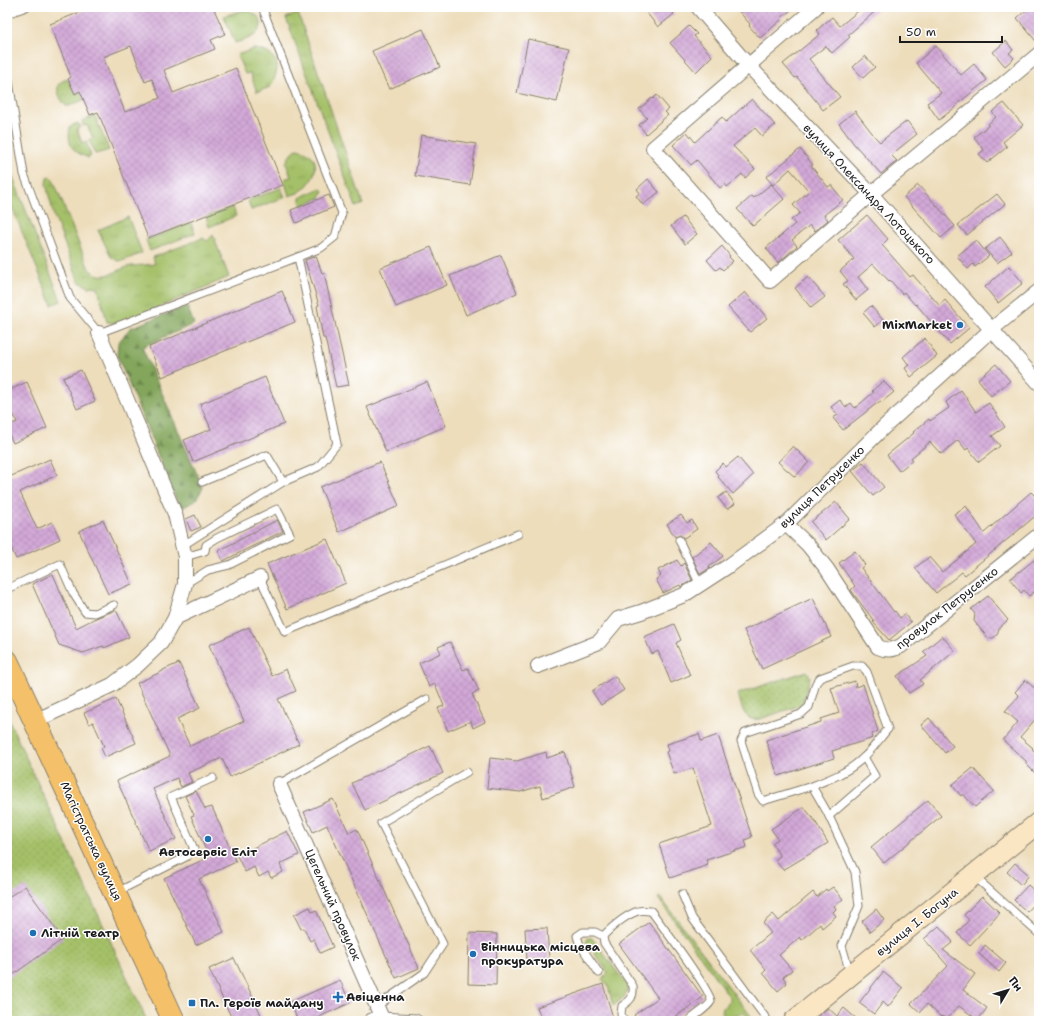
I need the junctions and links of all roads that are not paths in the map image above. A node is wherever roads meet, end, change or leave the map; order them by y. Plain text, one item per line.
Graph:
1 (26, 7) edge
2 (262, 7) edge
3 (698, 7) edge
4 (816, 7) edge
5 (7, 14) edge
6 (1039, 54) edge
7 (748, 65) junction
8 (7, 69) edge
9 (871, 194) junction
10 (298, 257) junction
11 (1039, 291) edge
12 (992, 329) junction
13 (99, 333) junction
14 (1039, 383) edge
15 (202, 482) dead end
16 (283, 482) junction
17 (786, 524) junction
18 (518, 534) dead end
19 (1039, 535) edge
20 (679, 540) dead end
21 (183, 551) junction
22 (260, 578) joint
23 (185, 584) junction
24 (700, 585) junction
25 (7, 589) edge
26 (114, 605) dead end
27 (175, 618) junction
28 (7, 661) edge
29 (538, 666) dead end
30 (427, 700) dead end
31 (35, 721) junction
32 (864, 757) junction
33 (467, 772) dead end
34 (213, 778) dead end
35 (279, 784) joint
36 (812, 786) junction
37 (829, 816) junction
38 (1039, 822) edge
39 (974, 876) junction
40 (114, 893) junction
41 (682, 894) dead end
42 (1039, 934) edge
43 (603, 936) junction
44 (599, 973) dead end
45 (850, 975) junction
46 (376, 1014) edge
47 (174, 1021) edge
48 (421, 1021) edge
49 (624, 1021) edge
50 (688, 1021) edge
51 (768, 1021) edge
52 (794, 1021) edge

1 - 5 lane
2 - 10 lane
3 - 7 street, вулиця Олександра Лотоцького
4 - 7 street
6 - 9 street
7 - 9 street, вулиця Олександра Лотоцького
7 - 9 street
8 - 13 lane
9 - 12 street, вулиця Олександра Лотоцького
10 - 13 lane
10 - 16 lane
11 - 12 street, вулиця Петрусенко
12 - 14 street, вулиця Олександра Лотоцького
12 - 17 street, вулиця Петрусенко
13 - 21 street
15 - 16 lane
16 - 21 lane
17 - 19 street, провулок Петрусенко
17 - 24 street, вулиця Петрусенко
18 - 22 lane
20 - 24 lane
21 - 23 street
21 - 23 lane
22 - 27 street
23 - 27 street
24 - 29 street, вулиця Петрусенко
25 - 26 lane
27 - 31 street
28 - 31 main road, Магістратська вулиця
30 - 35 lane
31 - 40 main road, Магістратська вулиця
32 - 36 lane
32 - 36 lane
32 - 37 lane
33 - 46 lane
34 - 40 lane
35 - 46 street, Цегельний провулок
36 - 37 lane
37 - 45 lane
38 - 39 street, вулиця І. Богуна
39 - 42 lane
39 - 45 street, вулиця І. Богуна
40 - 47 main road, Магістратська вулиця
41 - 51 lane
43 - 44 lane
43 - 49 lane
43 - 50 lane
45 - 52 street, вулиця І. Богуна
46 - 48 lane

